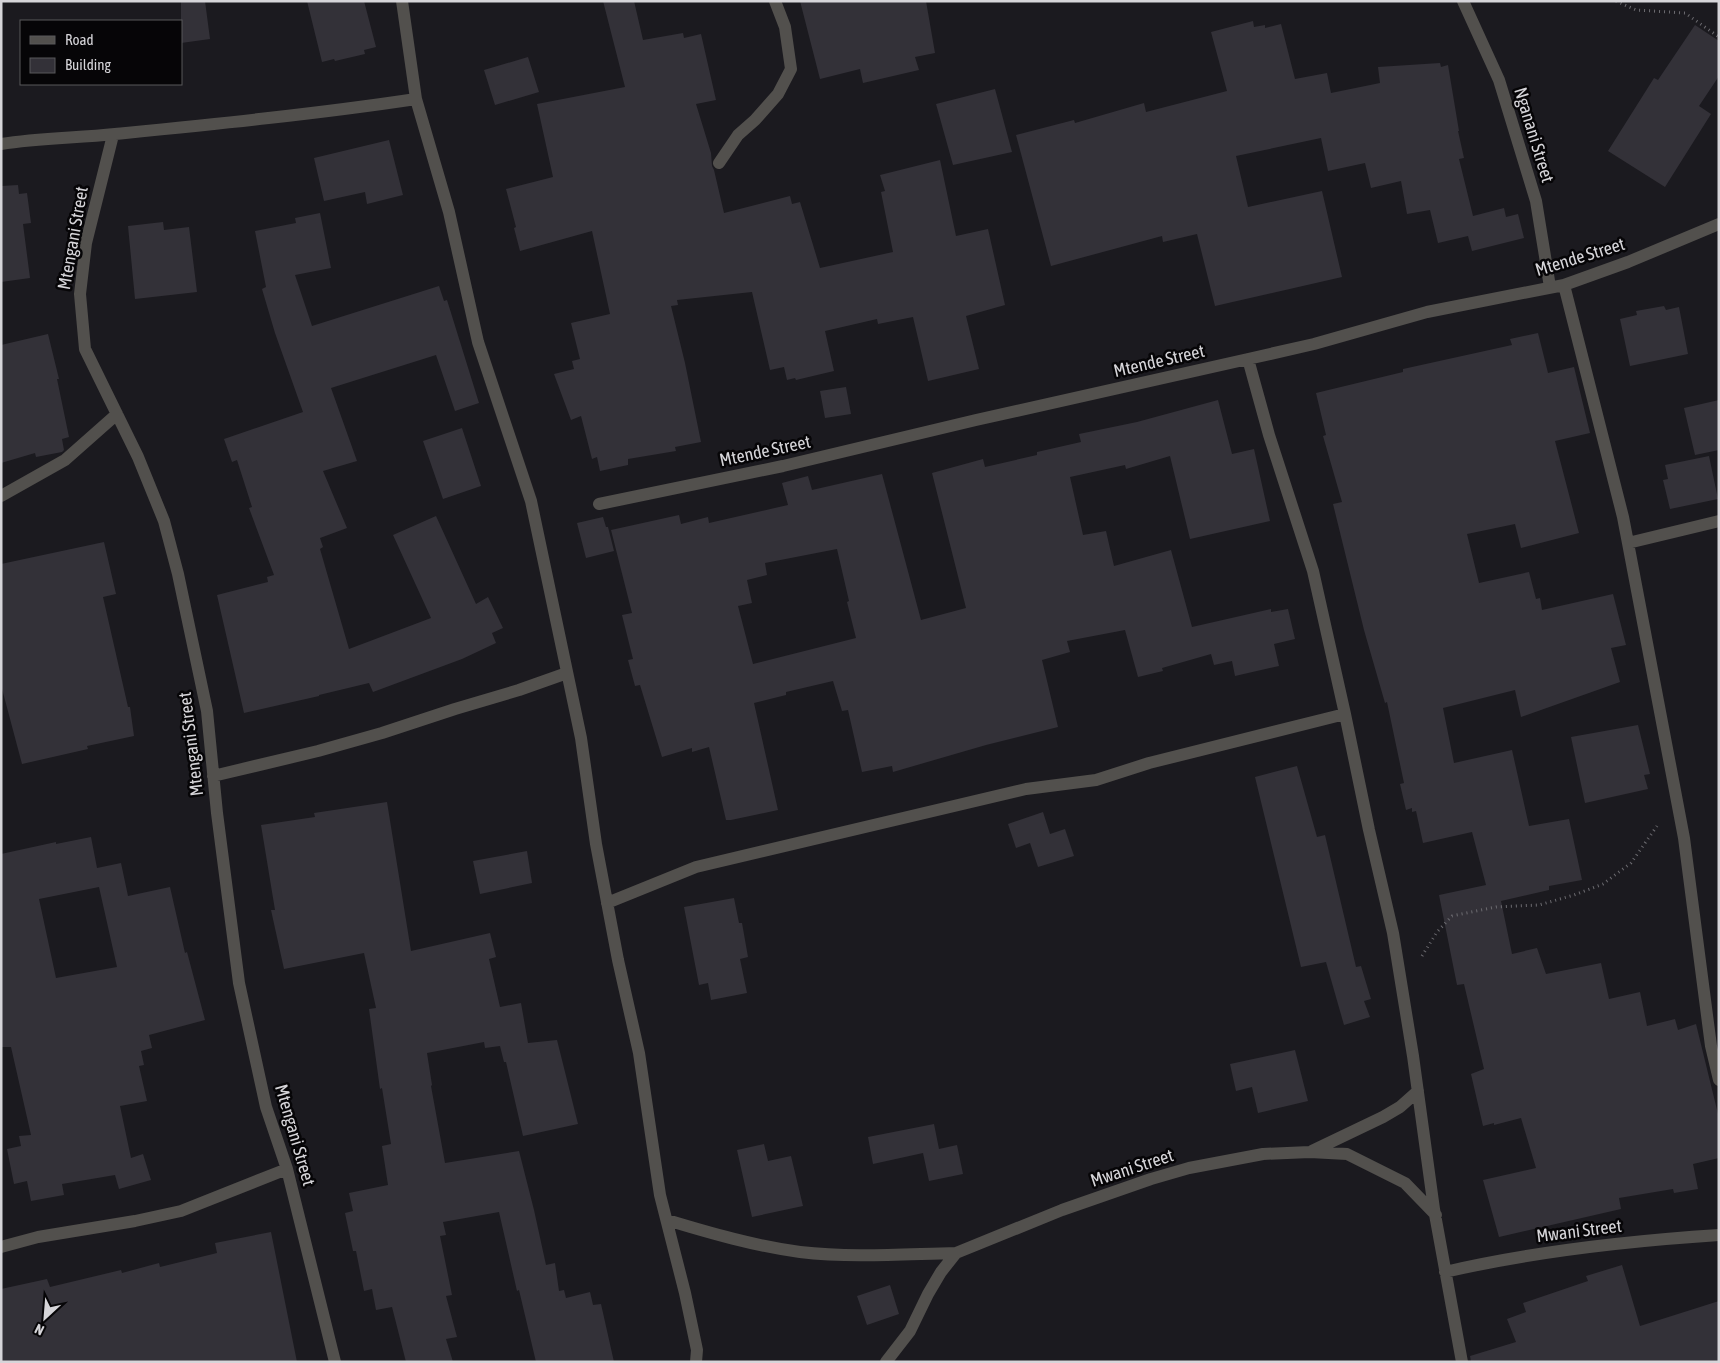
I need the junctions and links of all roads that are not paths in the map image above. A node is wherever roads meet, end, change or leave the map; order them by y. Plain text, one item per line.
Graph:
1 (402, 1) edge
2 (775, 1) edge
3 (1463, 1) edge
4 (416, 99) junction
5 (113, 135) junction
6 (1, 144) edge
7 (719, 163) dead end
8 (1719, 224) edge
9 (1564, 285) junction
10 (1550, 287) junction
11 (1248, 359) junction
12 (117, 414) junction
13 (1, 496) edge
14 (599, 504) dead end
15 (1719, 521) edge
16 (1628, 543) junction
17 (567, 673) junction
18 (1345, 714) junction
19 (213, 776) junction
20 (607, 903) junction
21 (1719, 1080) edge
22 (1418, 1091) junction
23 (1310, 1152) junction
24 (287, 1169) junction
25 (1436, 1215) junction
26 (667, 1220) junction
27 (1719, 1235) edge
28 (1, 1247) edge
29 (956, 1253) junction
30 (1445, 1272) junction
31 (336, 1362) edge
32 (696, 1362) edge
33 (886, 1362) edge
34 (1462, 1362) edge

1 - 4 street
2 - 7 street
3 - 10 street, Nganani Street
4 - 5 street
4 - 17 street
5 - 6 street
5 - 12 street, Mtengani Street
8 - 9 street, Mtende Street
9 - 10 street, Mtende Street
9 - 16 street
10 - 11 street, Mtende Street
11 - 14 street, Mtende Street
11 - 18 street
12 - 13 street
12 - 19 street, Mtengani Street
15 - 16 street
16 - 21 street
17 - 19 street
17 - 20 street
18 - 20 street
18 - 22 street
19 - 24 street, Mtengani Street
20 - 26 street
22 - 23 street
22 - 25 street
23 - 25 street, Mwani Street
23 - 29 street, Mwani Street
24 - 28 street
24 - 31 street, Mtengani Street
25 - 30 street
26 - 29 street
26 - 32 street
27 - 30 street, Mwani Street
29 - 33 street, Mwani Street
30 - 34 street

